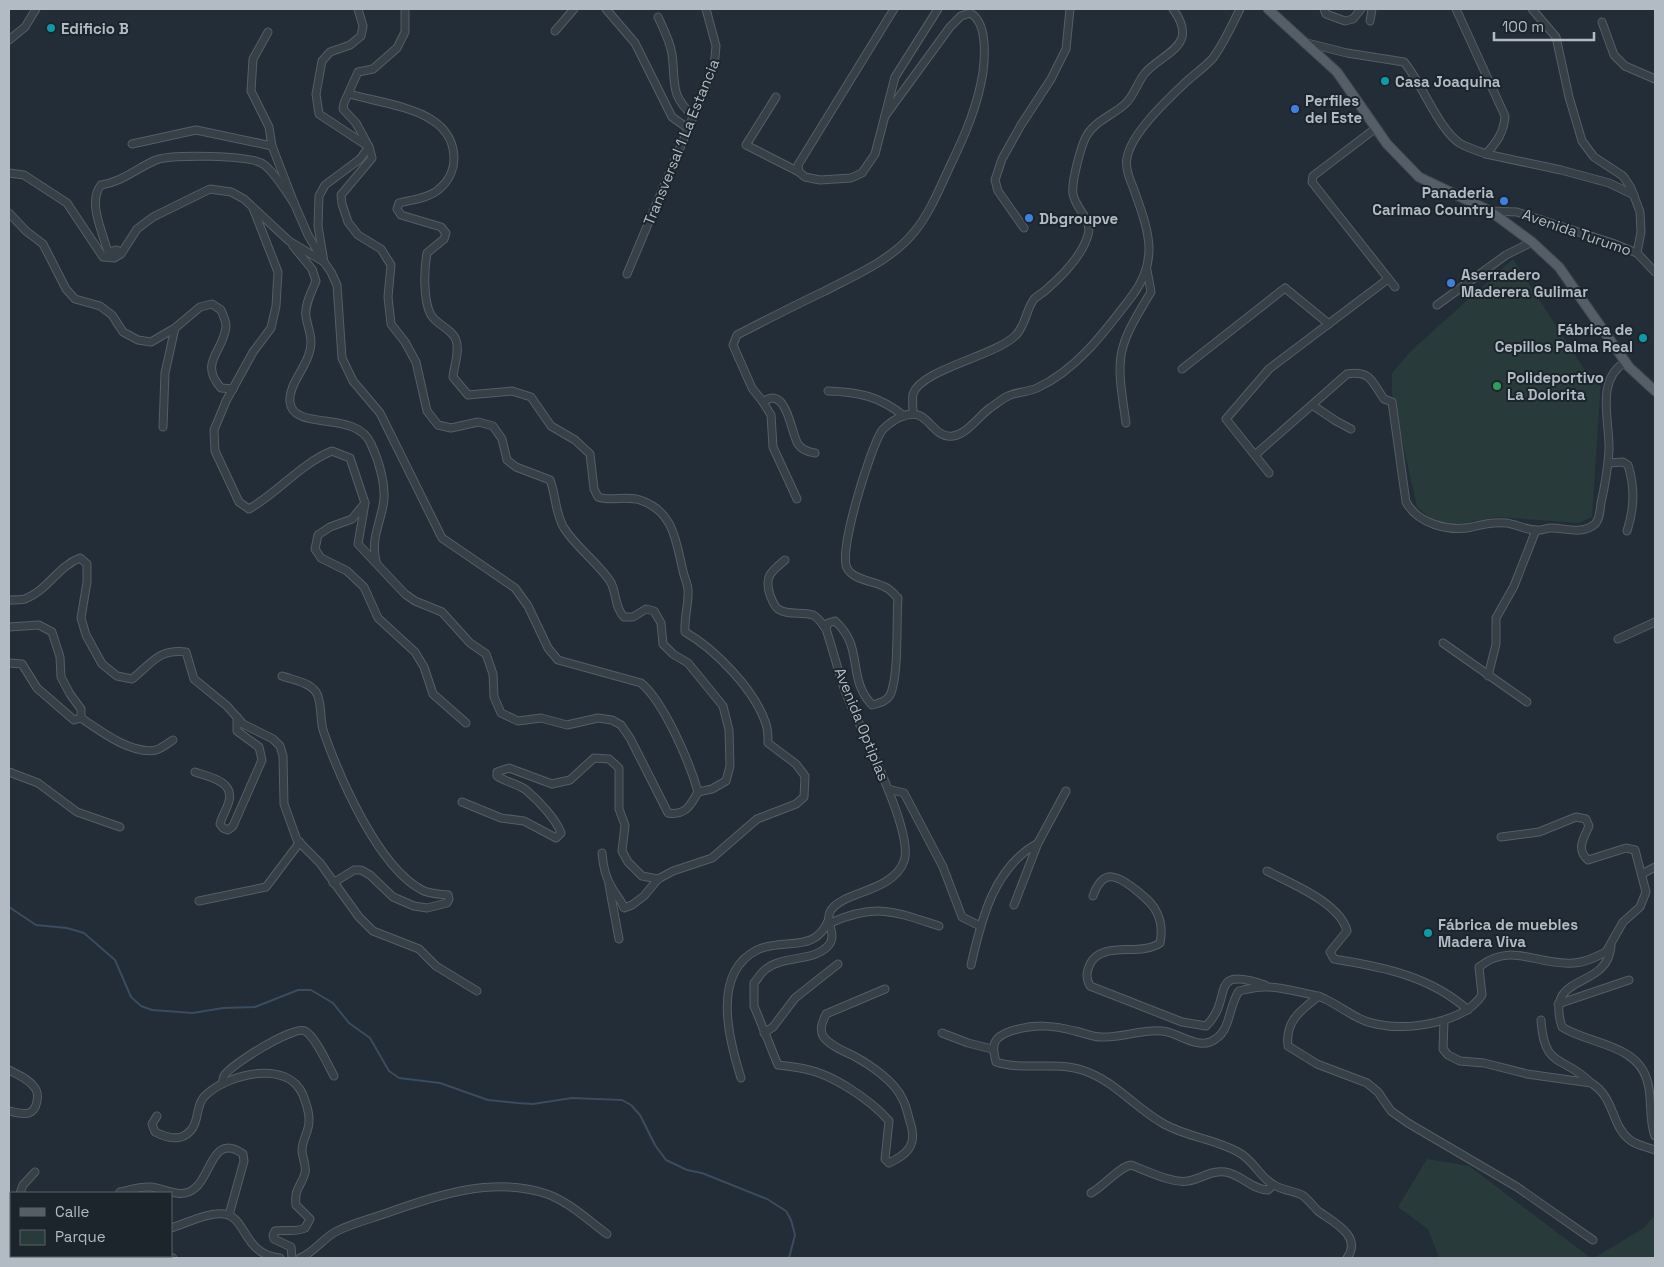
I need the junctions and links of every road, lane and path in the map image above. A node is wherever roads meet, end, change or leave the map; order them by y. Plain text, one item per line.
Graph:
1 (36, 9) edge
2 (358, 9) edge
3 (405, 9) edge
4 (574, 9) edge
5 (606, 9) edge
6 (706, 9) edge
7 (894, 9) edge
8 (938, 9) edge
9 (1070, 9) edge
10 (1173, 9) edge
11 (1240, 9) edge
12 (1268, 9) edge
13 (1324, 9) edge
14 (1361, 9) edge
15 (1372, 9) edge
16 (1456, 9) edge
17 (1532, 9) edge
18 (658, 17) dead end
19 (1370, 21) dead end
20 (1602, 22) dead end
21 (555, 31) dead end
22 (268, 32) dead end
23 (9, 40) edge
24 (1305, 43) junction
25 (1655, 79) edge
26 (349, 94) junction
27 (776, 97) dead end
28 (885, 116) junction
29 (694, 118) junction
30 (1376, 128) junction
31 (689, 129) junction
32 (132, 144) dead end
33 (272, 146) junction
34 (369, 147) junction
35 (1486, 154) junction
36 (799, 172) junction
37 (9, 173) edge
38 (1634, 195) junction
39 (294, 203) junction
40 (252, 206) junction
41 (1490, 211) junction
42 (9, 213) edge
43 (1024, 228) dead end
44 (289, 241) junction
45 (1532, 242) junction
46 (117, 250) dead end
47 (1637, 253) junction
48 (324, 262) junction
49 (1147, 270) junction
50 (1655, 272) edge
51 (627, 274) dead end
52 (1388, 279) junction
53 (1394, 287) dead end
54 (1437, 305) dead end
55 (1329, 324) junction
56 (175, 328) junction
57 (1625, 362) junction
58 (1182, 370) dead end
59 (233, 389) junction
60 (828, 391) dead end
61 (1655, 391) edge
62 (763, 402) junction
63 (1312, 404) junction
64 (914, 413) junction
65 (904, 416) junction
66 (1126, 423) dead end
67 (163, 427) dead end
68 (1351, 429) dead end
69 (815, 454) dead end
70 (1255, 456) junction
71 (1608, 463) junction
72 (1269, 473) dead end
73 (797, 499) dead end
74 (365, 503) junction
75 (1536, 530) junction
76 (1627, 531) dead end
77 (785, 560) dead end
78 (376, 562) junction
79 (9, 600) edge
80 (1655, 622) edge
81 (9, 627) edge
82 (826, 629) junction
83 (1618, 638) dead end
84 (1443, 643) dead end
85 (9, 663) edge
86 (282, 676) dead end
87 (1488, 676) junction
88 (1527, 702) dead end
89 (237, 717) junction
90 (81, 718) junction
91 (466, 722) dead end
92 (173, 740) dead end
93 (9, 772) edge
94 (195, 772) dead end
95 (888, 789) junction
96 (1066, 791) dead end
97 (698, 792) junction
98 (462, 802) dead end
99 (120, 827) dead end
100 (1501, 837) dead end
101 (300, 842) junction
102 (1038, 843) junction
103 (602, 853) dead end
104 (1655, 867) edge
105 (1266, 871) dead end
106 (1642, 874) junction
107 (607, 878) junction
108 (658, 879) junction
109 (333, 883) junction
110 (1093, 896) dead end
111 (199, 900) dead end
112 (1014, 905) dead end
113 (829, 921) junction
114 (939, 926) dead end
115 (980, 926) junction
116 (620, 939) dead end
117 (1611, 943) junction
118 (838, 964) dead end
119 (971, 965) dead end
120 (1629, 980) dead end
121 (1268, 986) junction
122 (885, 990) dead end
123 (477, 991) dead end
124 (1319, 996) junction
125 (1558, 1004) junction
126 (1468, 1010) junction
127 (1541, 1020) dead end
128 (1444, 1021) junction
129 (764, 1033) junction
130 (942, 1033) dead end
131 (992, 1048) junction
132 (9, 1070) edge
133 (334, 1076) dead end
134 (741, 1078) dead end
135 (1591, 1083) junction
136 (222, 1084) junction
137 (9, 1111) edge
138 (157, 1116) dead end
139 (1655, 1136) edge
140 (1655, 1150) edge
141 (35, 1172) dead end
142 (1273, 1185) junction
143 (20, 1192) edge
144 (120, 1192) edge
145 (168, 1192) edge
146 (172, 1193) edge
147 (1091, 1193) dead end
148 (229, 1215) junction
149 (172, 1228) edge
150 (607, 1234) dead end
151 (1593, 1240) dead end
152 (280, 1258) edge
153 (292, 1258) edge
154 (300, 1258) edge
155 (1346, 1258) edge

1 - 23 street
2 - 34 street
3 - 26 street
4 - 21 street
5 - 31 street
6 - 29 street, Transversal 1 La Estancia
7 - 36 street
8 - 28 street
9 - 43 street
10 - 64 street
11 - 49 street
12 - 24 main road
13 - 14 street
15 - 19 street
16 - 35 street
17 - 38 street
18 - 29 street
20 - 25 street
22 - 33 street
24 - 30 main road
24 - 35 street
26 - 34 street
26 - 108 street
27 - 36 street
28 - 36 street
28 - 62 street
29 - 31 street, Transversal 1 La Estancia
30 - 41 main road
30 - 52 street
31 - 51 street, Transversal 1 La Estancia
32 - 33 street
33 - 39 street
34 - 48 street
34 - 97 street
35 - 38 street
37 - 40 street
38 - 47 street
39 - 46 street
39 - 48 street
40 - 44 street
40 - 59 street
41 - 45 main road
41 - 47 street, Avenida Turumo
42 - 56 street
44 - 48 street
44 - 78 street
45 - 54 street
45 - 57 main road
47 - 50 street, Avenida Turumo
48 - 97 street
49 - 64 street
49 - 66 street
52 - 53 street
52 - 55 street
55 - 58 street
55 - 70 street
56 - 59 street
56 - 67 street
57 - 61 main road
57 - 71 street
59 - 74 street
60 - 65 street
62 - 69 street
62 - 73 street
63 - 68 street
63 - 70 street
63 - 75 street
64 - 65 street, Avenida Optiplas
65 - 82 street, Avenida Optiplas
70 - 72 street
71 - 75 street
71 - 76 street
74 - 78 street
74 - 91 street
75 - 87 street
77 - 82 street
78 - 97 street
79 - 89 street
80 - 83 street
81 - 90 street
82 - 95 street, Avenida Optiplas
84 - 87 street
85 - 90 street
86 - 109 street
87 - 88 street
89 - 94 street
89 - 101 street
90 - 92 street
93 - 99 street
95 - 113 street, Avenida Optiplas
95 - 115 street
96 - 102 street
98 - 108 street
100 - 106 street
101 - 109 street
101 - 111 street
102 - 112 street
102 - 115 street
103 - 107 street
104 - 106 street
105 - 126 street
106 - 117 street
107 - 108 street
107 - 116 street
109 - 123 street
110 - 121 street
113 - 114 street
113 - 129 street
113 - 134 street, Avenida Optiplas
115 - 119 street
117 - 125 street
117 - 126 street
118 - 129 street
120 - 125 street
121 - 124 street
121 - 131 street
122 - 129 street
124 - 128 street
124 - 151 street
125 - 139 street
126 - 128 street
127 - 135 street
128 - 135 street
130 - 131 street
131 - 142 street
132 - 137 street
133 - 136 street
135 - 140 street
136 - 138 street
136 - 153 street
141 - 143 street
142 - 147 street
142 - 155 street
144 - 145 street
146 - 148 street
148 - 149 street
148 - 152 street
150 - 154 street

